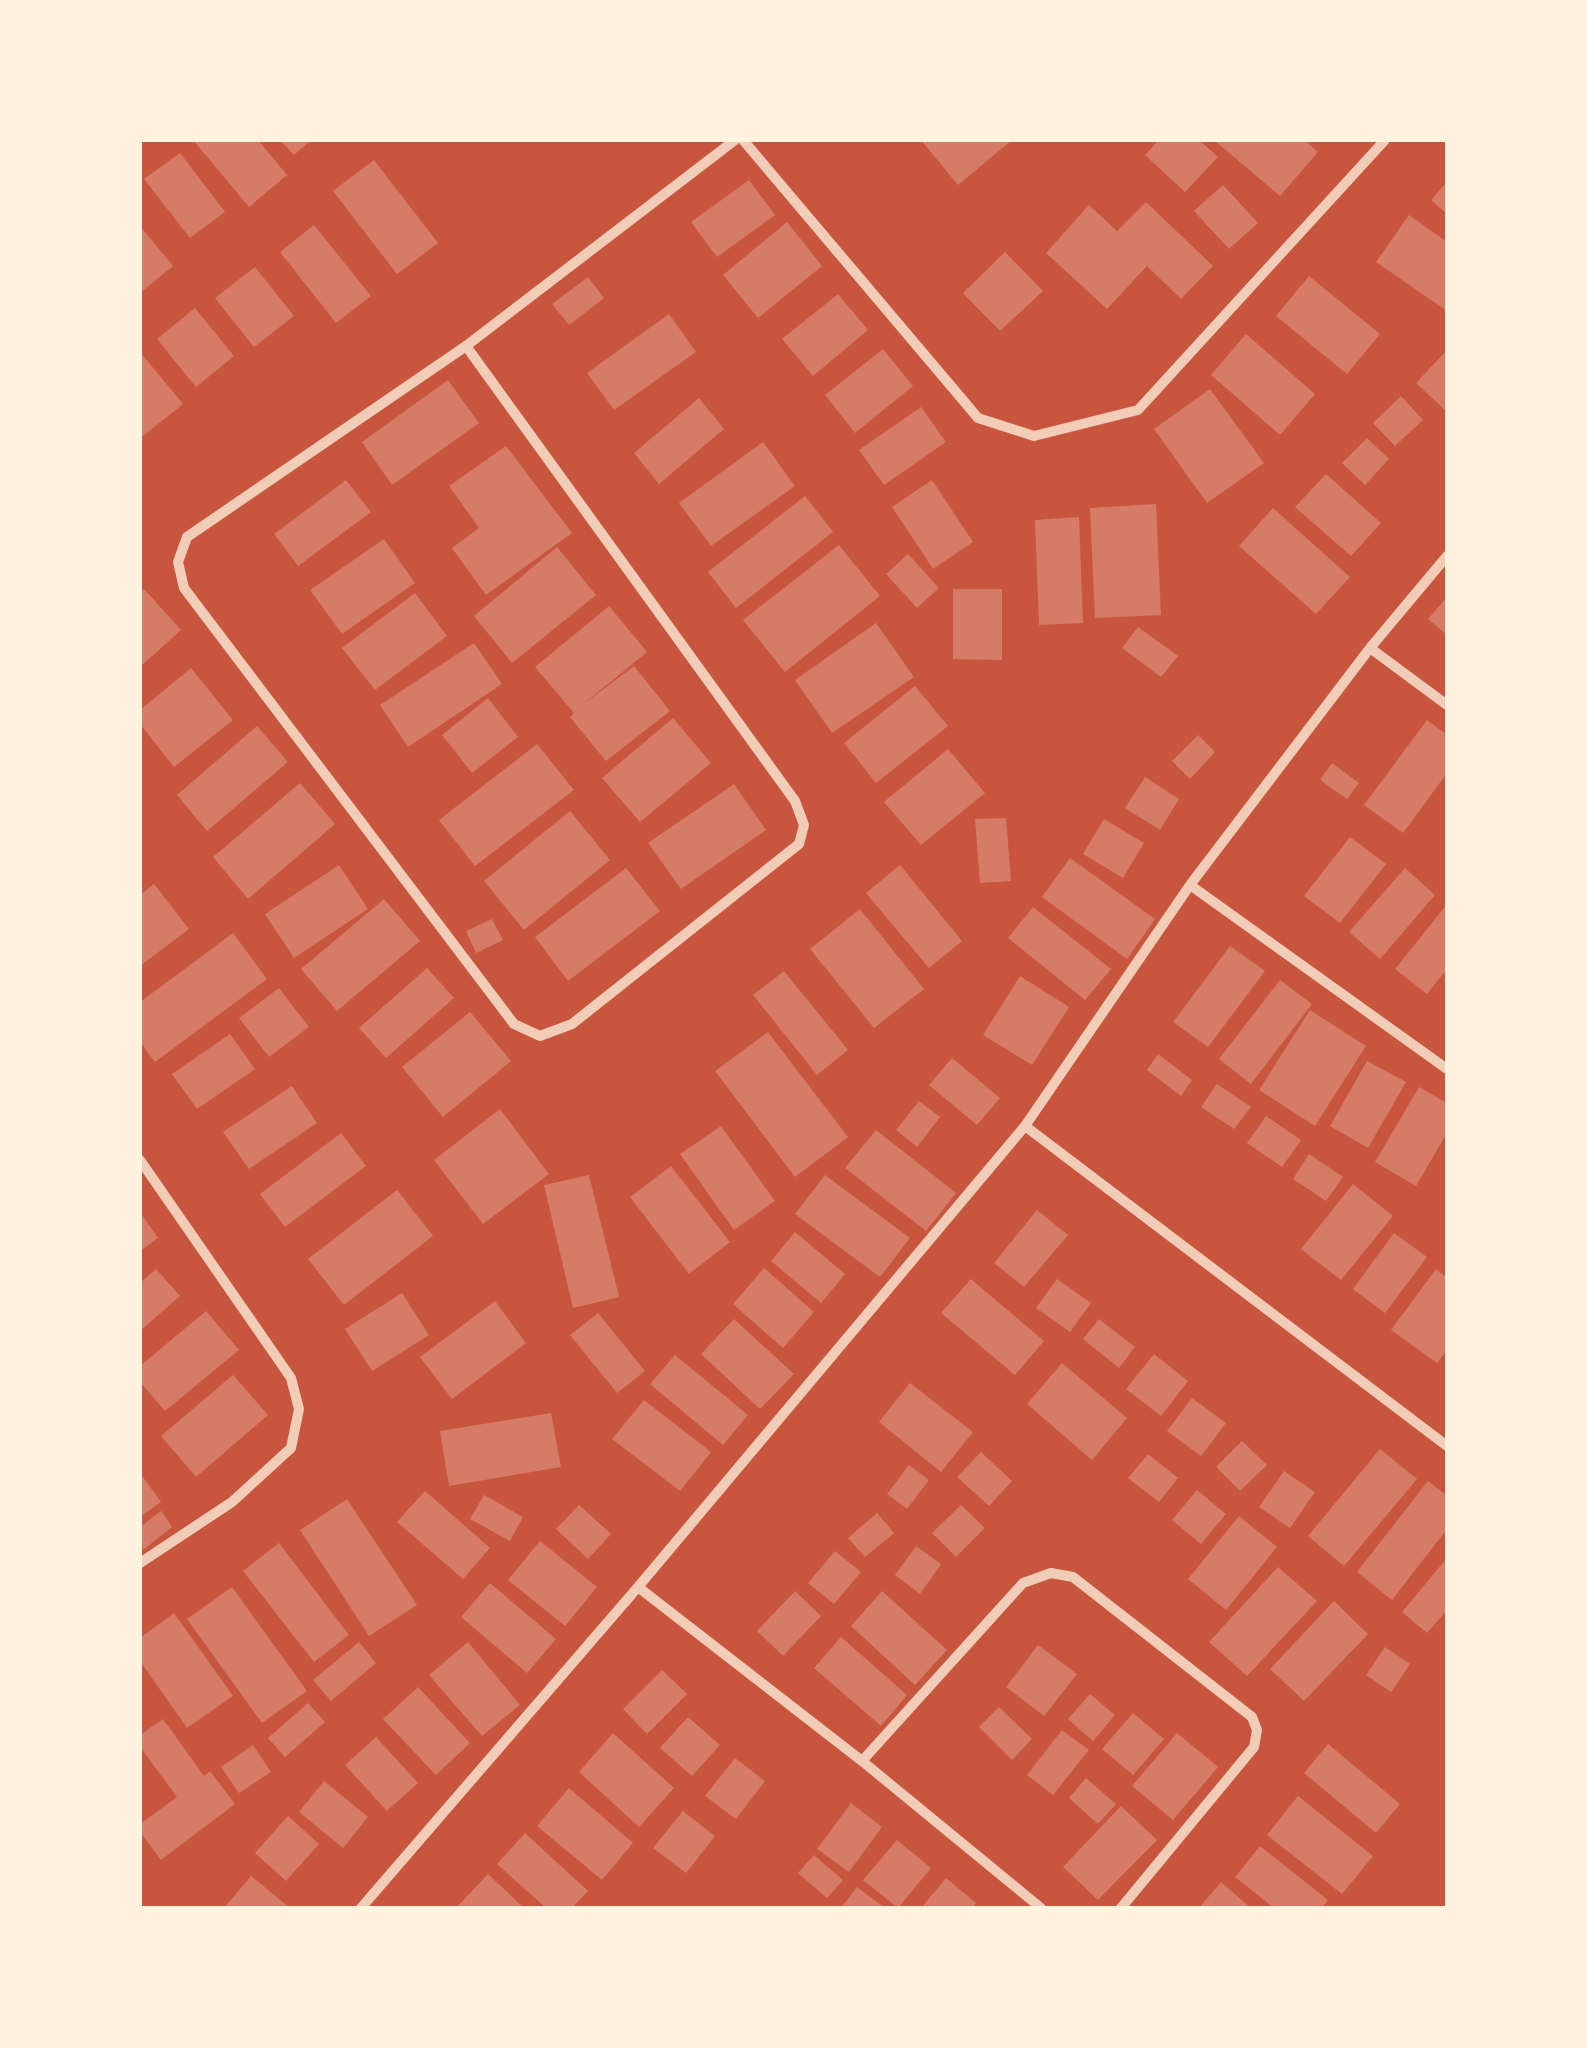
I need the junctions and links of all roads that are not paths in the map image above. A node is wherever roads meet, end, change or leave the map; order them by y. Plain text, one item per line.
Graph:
1 (739, 140) edge
2 (1385, 140) edge
3 (466, 346) junction
4 (1447, 556) edge
5 (1370, 648) junction
6 (1447, 705) edge
7 (1190, 885) junction
8 (1447, 1069) edge
9 (1025, 1126) junction
10 (140, 1160) edge
11 (1447, 1446) edge
12 (140, 1563) edge
13 (638, 1587) junction
14 (862, 1761) junction
15 (361, 1908) edge
16 (1040, 1908) edge
17 (1121, 1908) edge

1 - 2 street
1 - 3 street
3 - 3 street
4 - 5 street
5 - 6 street
5 - 7 street
7 - 8 street
7 - 9 street
9 - 11 street
9 - 13 street
10 - 12 street
13 - 14 street
13 - 15 street
14 - 16 street
14 - 17 street

